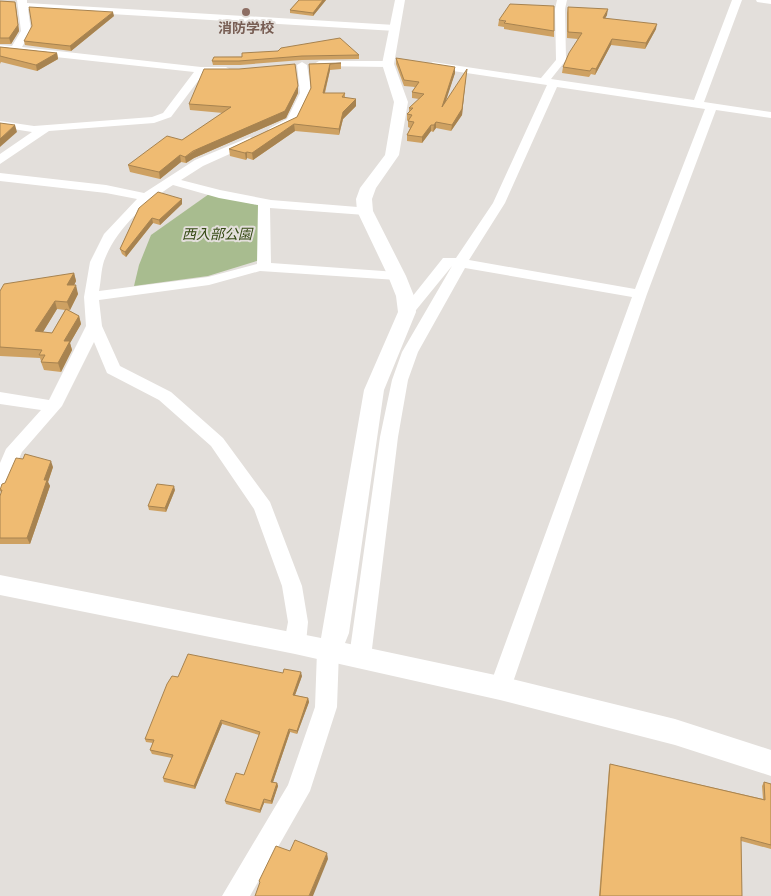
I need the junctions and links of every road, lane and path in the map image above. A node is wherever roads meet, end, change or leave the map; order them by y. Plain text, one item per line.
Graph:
1 (400, 0) edge
2 (562, 0) edge
3 (737, 0) edge
4 (761, 0) edge
5 (771, 1) edge
6 (22, 3) edge
7 (395, 28) junction
8 (0, 48) edge
9 (15, 50) junction
10 (392, 61) junction
11 (418, 63) edge
12 (201, 70) junction
13 (240, 70) edge
14 (549, 82) junction
15 (705, 106) junction
16 (771, 115) edge
17 (0, 124) edge
18 (46, 128) junction
19 (0, 160) edge
20 (0, 177) edge
21 (172, 181) junction
22 (146, 197) junction
23 (264, 203) junction
24 (365, 211) junction
25 (461, 262) junction
26 (264, 267) junction
27 (397, 276) junction
28 (640, 294) junction
29 (91, 297) junction
30 (407, 312) junction
31 (94, 326) junction
32 (0, 398) edge
33 (54, 406) junction
34 (0, 483) edge
35 (0, 585) edge
36 (294, 643) junction
37 (328, 651) junction
38 (360, 657) junction
39 (500, 688) junction
40 (771, 763) edge
41 (235, 896) edge

1 - 7 street
2 - 14 street
3 - 15 street
4 - 5 street
6 - 7 street
6 - 9 street
7 - 10 street
8 - 9 street
9 - 12 street
10 - 21 street
10 - 24 street
11 - 14 street
12 - 13 street
12 - 18 street
14 - 15 street
14 - 25 street
15 - 16 street
15 - 28 street
17 - 18 street
18 - 19 street
20 - 22 street
21 - 22 street
21 - 23 street
22 - 29 street
23 - 24 street
23 - 26 street
24 - 27 street
25 - 28 street
25 - 30 street
25 - 38 street
26 - 27 street
26 - 29 street
27 - 30 street
28 - 39 street
29 - 31 street
30 - 37 street
31 - 33 street
31 - 36 street
32 - 33 street
33 - 34 street
35 - 36 street
36 - 37 street
37 - 38 street
37 - 41 street
38 - 39 street
39 - 40 street

